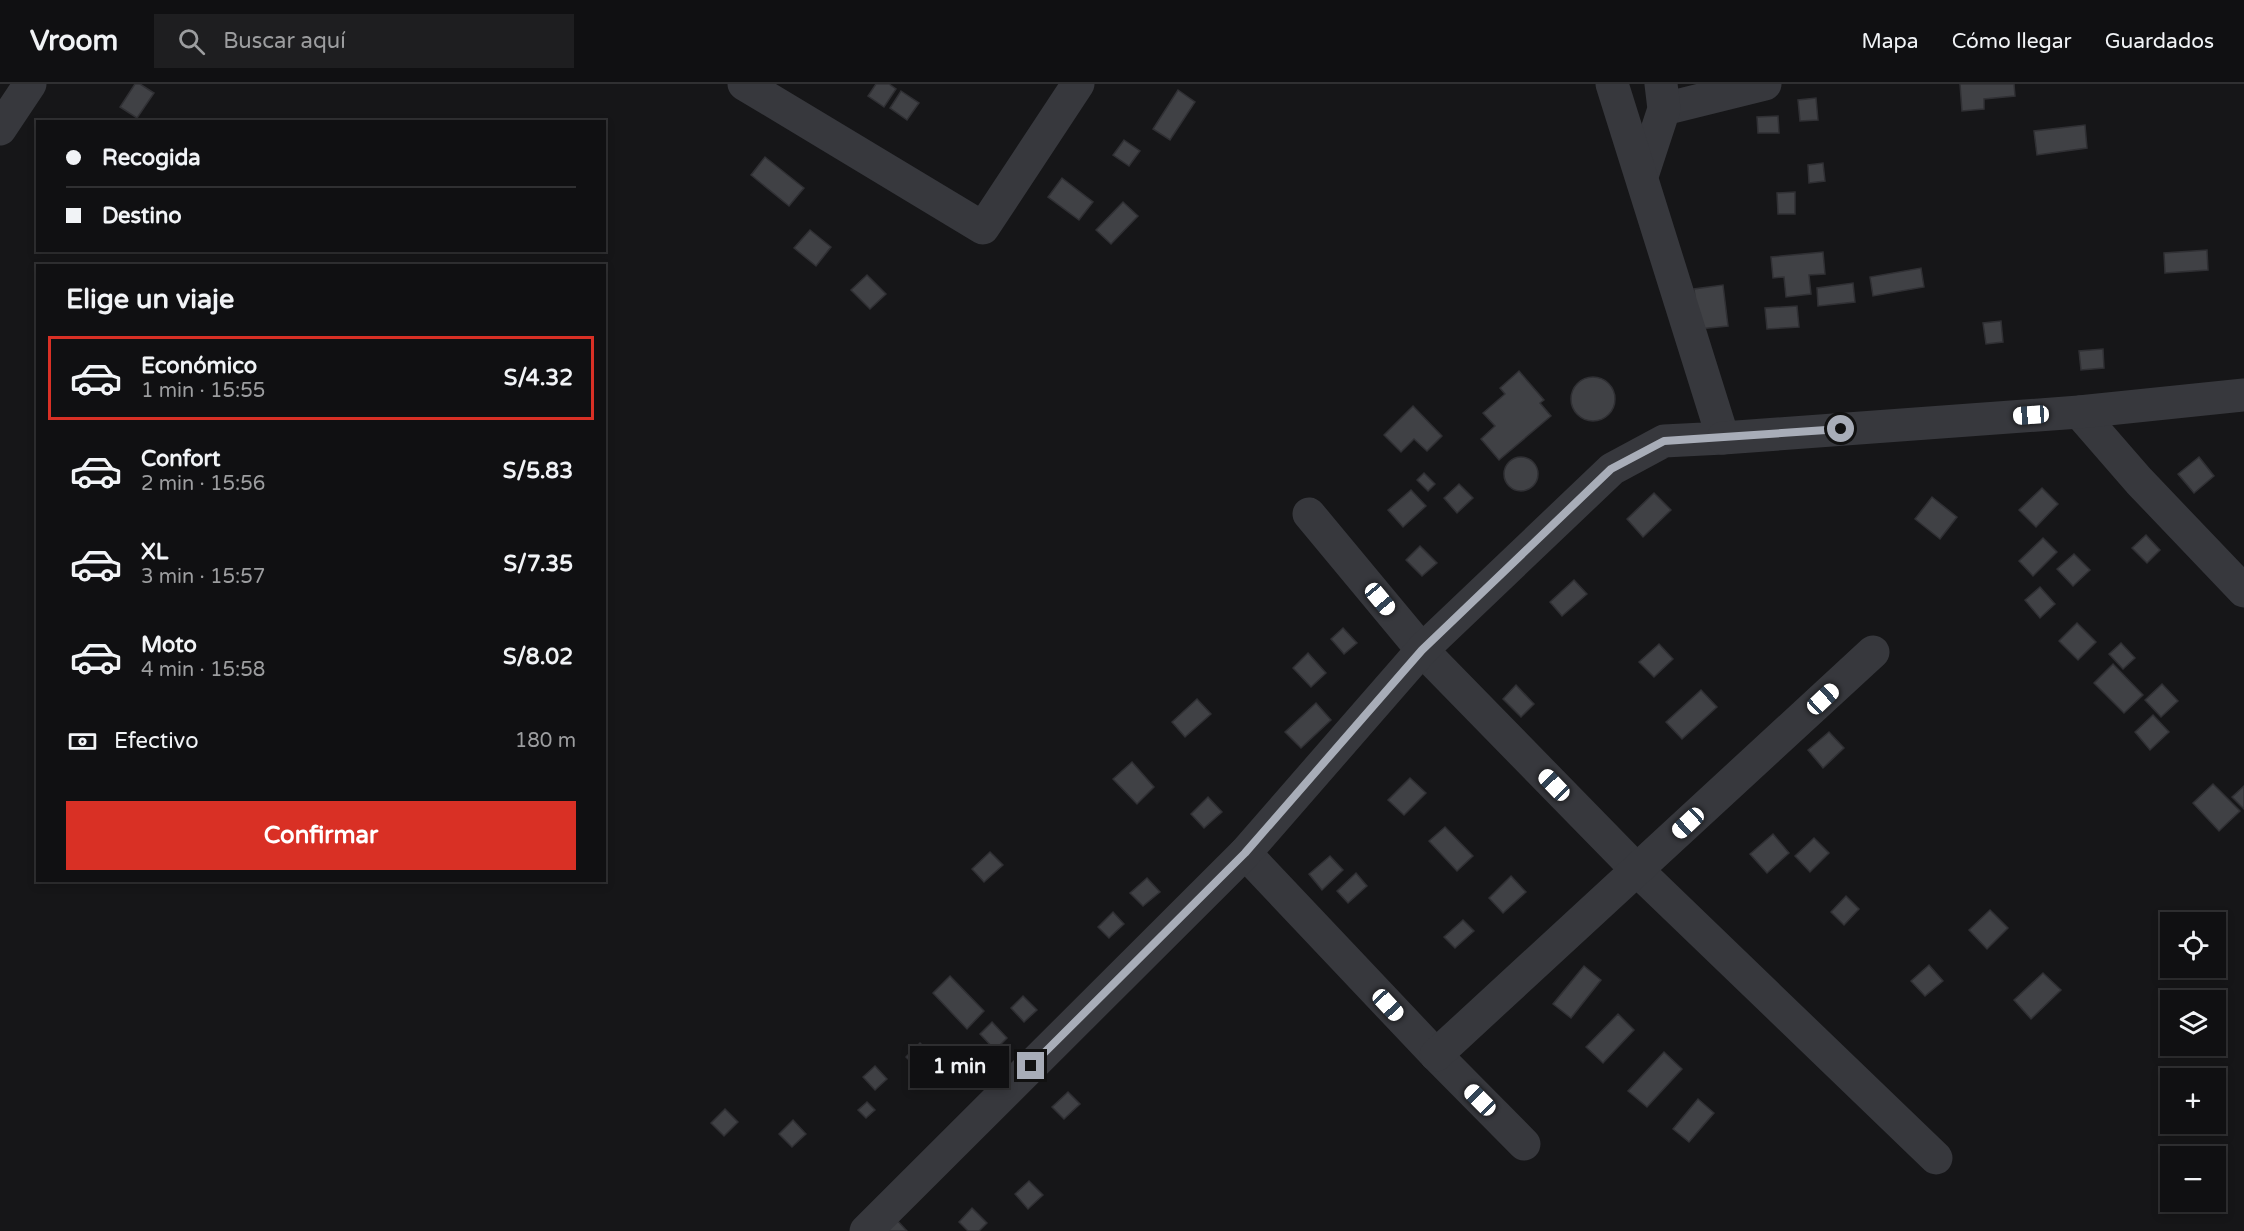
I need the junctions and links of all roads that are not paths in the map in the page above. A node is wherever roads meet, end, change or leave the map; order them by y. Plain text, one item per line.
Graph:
1 (30, 84) edge
2 (744, 84) edge
3 (1078, 84) edge
4 (1612, 84) edge
5 (1765, 84) edge
6 (1663, 96) edge
7 (0, 129) edge
8 (1642, 176) junction
9 (2244, 395) edge
10 (2079, 412) junction
11 (1723, 438) junction
12 (1310, 514) dead end
13 (2244, 591) edge
14 (1422, 650) junction
15 (1873, 652) dead end
16 (1245, 853) junction
17 (1637, 870) junction
18 (1436, 1055) junction
19 (1524, 1144) dead end
20 (1936, 1158) dead end
21 (866, 1231) edge

1 - 7 street
2 - 3 street
4 - 8 street
5 - 6 street
6 - 8 street
8 - 11 street
9 - 10 street
10 - 11 street
10 - 13 street
11 - 14 street
12 - 14 street
14 - 16 street
14 - 17 street
15 - 17 street
16 - 18 street
16 - 21 street
17 - 18 street
17 - 20 street
18 - 19 street

